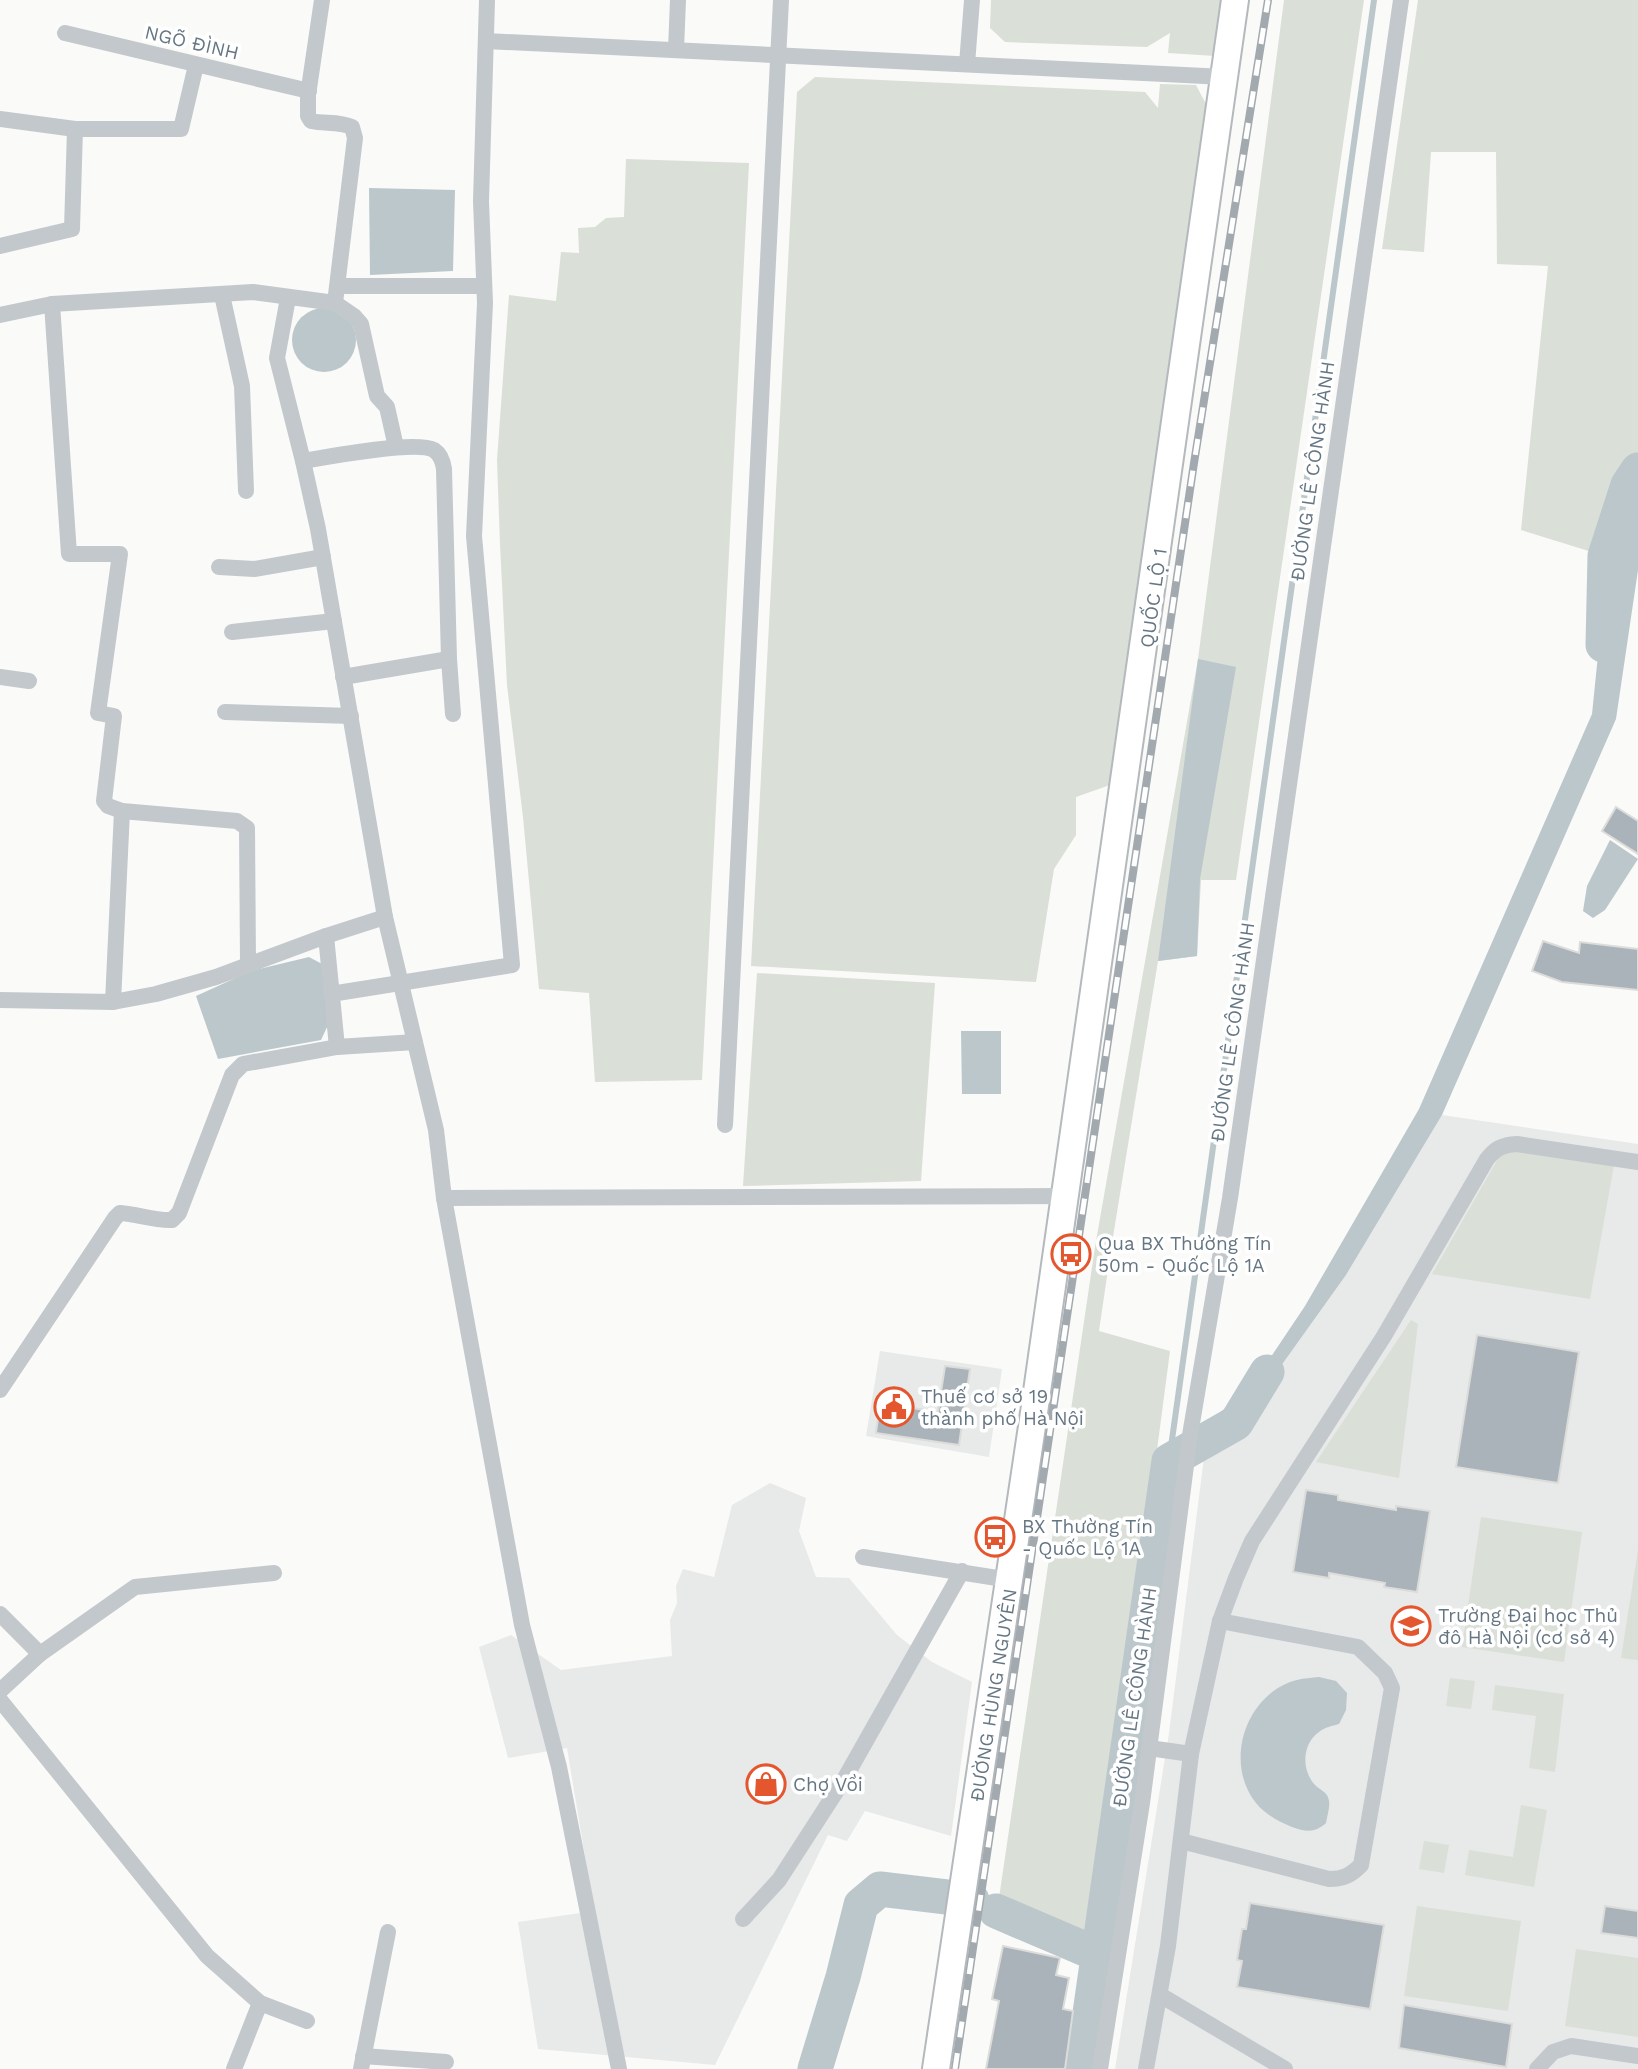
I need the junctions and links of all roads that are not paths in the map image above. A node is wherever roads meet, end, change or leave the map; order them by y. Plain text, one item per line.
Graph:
1 (322, 0) edge
2 (487, 0) edge
3 (678, 0) edge
4 (781, 0) edge
5 (972, 0) edge
6 (1235, 0) edge
7 (1401, 0) edge
8 (65, 33) dead end
9 (486, 41) junction
10 (676, 50) junction
11 (779, 55) junction
12 (967, 64) junction
13 (196, 65) junction
14 (1224, 77) junction
15 (309, 91) junction
16 (0, 119) edge
17 (75, 129) junction
18 (0, 246) edge
19 (338, 286) junction
20 (484, 286) junction
21 (222, 295) junction
22 (288, 298) junction
23 (335, 303) junction
24 (52, 304) junction
25 (0, 315) edge
26 (396, 447) junction
27 (303, 461) junction
28 (246, 491) dead end
29 (323, 557) junction
30 (219, 567) dead end
31 (334, 621) junction
32 (232, 632) dead end
33 (449, 659) junction
34 (0, 677) edge
35 (343, 677) junction
36 (29, 681) dead end
37 (225, 712) dead end
38 (453, 714) dead end
39 (351, 716) junction
40 (122, 811) junction
41 (385, 917) junction
42 (326, 936) junction
43 (248, 964) junction
44 (401, 982) junction
45 (331, 993) junction
46 (0, 1000) edge
47 (113, 1002) junction
48 (415, 1041) junction
49 (337, 1047) junction
50 (725, 1125) dead end
51 (1638, 1162) edge
52 (1066, 1196) junction
53 (444, 1198) junction
54 (0, 1390) edge
55 (863, 1557) dead end
56 (962, 1571) junction
57 (274, 1573) dead end
58 (1010, 1580) junction
59 (0, 1614) edge
60 (1220, 1621) junction
61 (40, 1654) junction
62 (0, 1691) edge
63 (0, 1700) edge
64 (1149, 1748) junction
65 (1191, 1754) junction
66 (1181, 1840) junction
67 (743, 1919) dead end
68 (388, 1932) dead end
69 (1160, 1995) junction
70 (260, 2003) junction
71 (307, 2021) dead end
72 (1638, 2056) edge
73 (362, 2062) edge
74 (446, 2062) dead end
75 (235, 2068) edge
76 (619, 2069) edge
77 (936, 2069) edge
78 (1100, 2069) edge
79 (1146, 2069) edge
80 (1285, 2069) edge
81 (1537, 2069) edge

1 - 15 street
2 - 9 street
3 - 10 street
4 - 11 street
5 - 12 street
6 - 14 highway, QUỐC LỘ 1
7 - 64 street, ĐƯỜNG LÊ CÔNG HÀNH
8 - 13 street, NGÕ ĐÌNH
9 - 10 street
9 - 20 street
10 - 11 street
11 - 12 street
11 - 50 street
12 - 14 street
13 - 15 street, NGÕ ĐÌNH
13 - 17 street
14 - 52 highway, QUỐC LỘ 1
15 - 19 street
16 - 17 street
17 - 18 street
19 - 20 street
19 - 23 street
20 - 44 street
21 - 22 street
21 - 24 street
21 - 28 street
22 - 23 street
22 - 27 street
23 - 26 street
24 - 25 street
24 - 40 street
26 - 27 street
26 - 33 street
27 - 29 street
29 - 30 street
29 - 31 street
31 - 32 street
31 - 35 street
33 - 35 street
33 - 38 street
34 - 36 street
35 - 39 street
37 - 39 street
39 - 41 street
40 - 43 street
40 - 47 street
41 - 42 street
41 - 44 street
42 - 43 street
42 - 45 street
43 - 47 street
44 - 45 street
44 - 48 street
45 - 49 street
46 - 47 street
48 - 49 street
48 - 53 street
49 - 54 street
51 - 60 street
52 - 53 street
52 - 58 highway, ĐƯỜNG HÙNG NGUYÊN
53 - 76 street
55 - 56 street
56 - 58 street
56 - 67 street
57 - 61 street
58 - 77 highway, ĐƯỜNG HÙNG NGUYÊN
59 - 61 street
60 - 65 street
60 - 66 street
61 - 62 street
63 - 70 street
64 - 65 street
64 - 78 street, ĐƯỜNG LÊ CÔNG HÀNH
65 - 66 street
66 - 69 street
68 - 73 street
69 - 79 street
69 - 80 street
70 - 71 street
70 - 75 street
72 - 81 street
73 - 74 street

